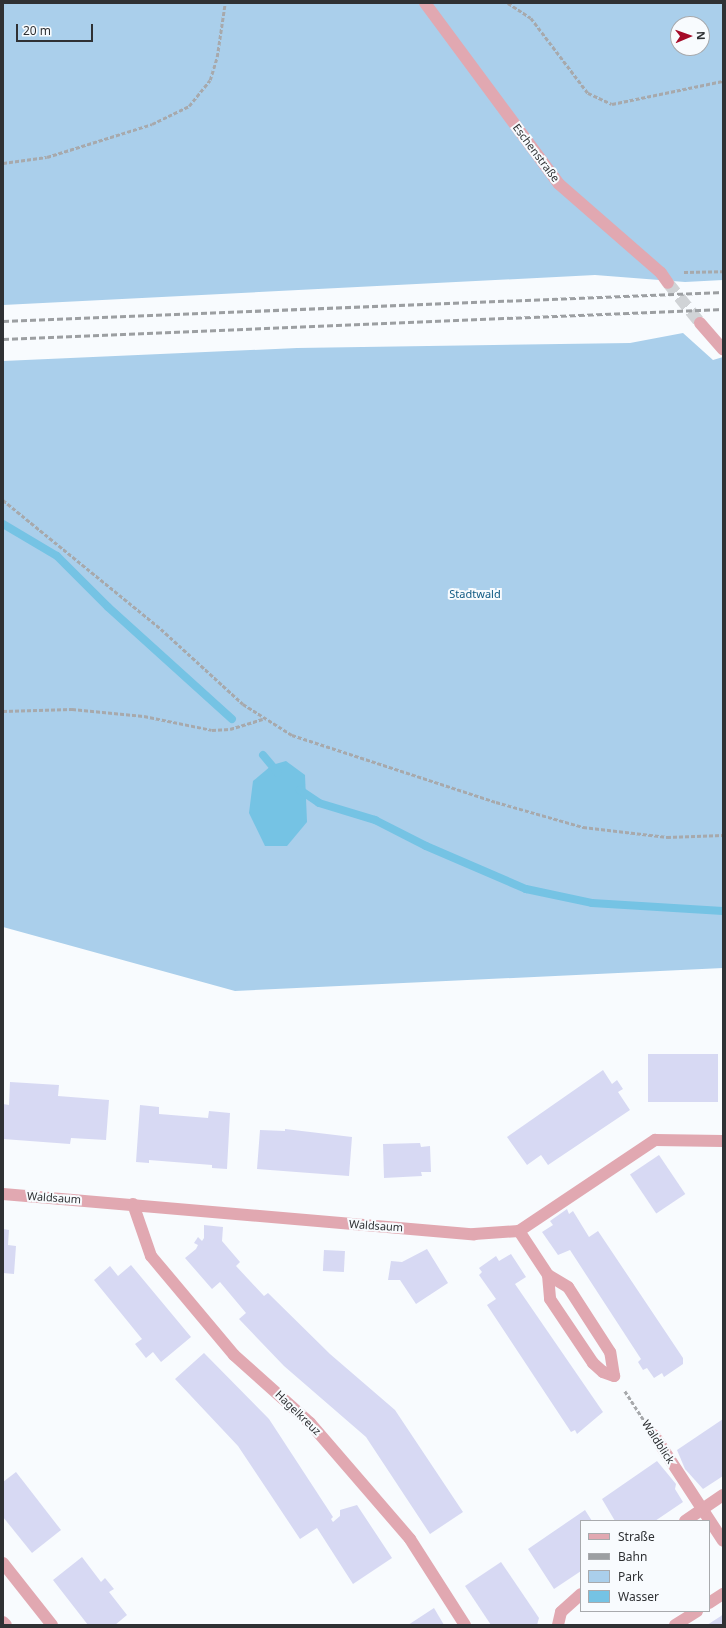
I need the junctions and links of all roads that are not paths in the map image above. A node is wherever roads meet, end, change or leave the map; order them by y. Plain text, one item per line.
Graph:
1 (425, 3) edge
2 (664, 278) tunnel mouth
3 (700, 323) tunnel mouth
4 (723, 348) edge
5 (723, 1141) edge
6 (3, 1194) edge
7 (133, 1204) junction
8 (520, 1231) junction
9 (548, 1275) junction
10 (654, 1435) road end
11 (723, 1495) edge
12 (702, 1509) junction
13 (686, 1520) edge
14 (709, 1520) edge
15 (710, 1521) edge
16 (723, 1541) edge
17 (3, 1563) edge
18 (723, 1594) edge
19 (580, 1595) edge
20 (710, 1602) edge
21 (695, 1612) edge
22 (3, 1622) edge
23 (6, 1625) edge
24 (52, 1625) edge
25 (465, 1625) edge
26 (558, 1625) edge
27 (675, 1625) edge

1 - 2 street, Eschenstraße
3 - 4 street
5 - 8 street
6 - 7 street, Waldsaum
7 - 8 street, Waldsaum
7 - 25 street, Hagelkreuz
8 - 9 street
9 - 9 street
10 - 12 street, Waldblick
11 - 12 street
12 - 13 street
12 - 14 street, Waldblick
15 - 16 street, Waldblick
17 - 24 street
18 - 20 street
19 - 26 street
21 - 27 street
22 - 23 street

